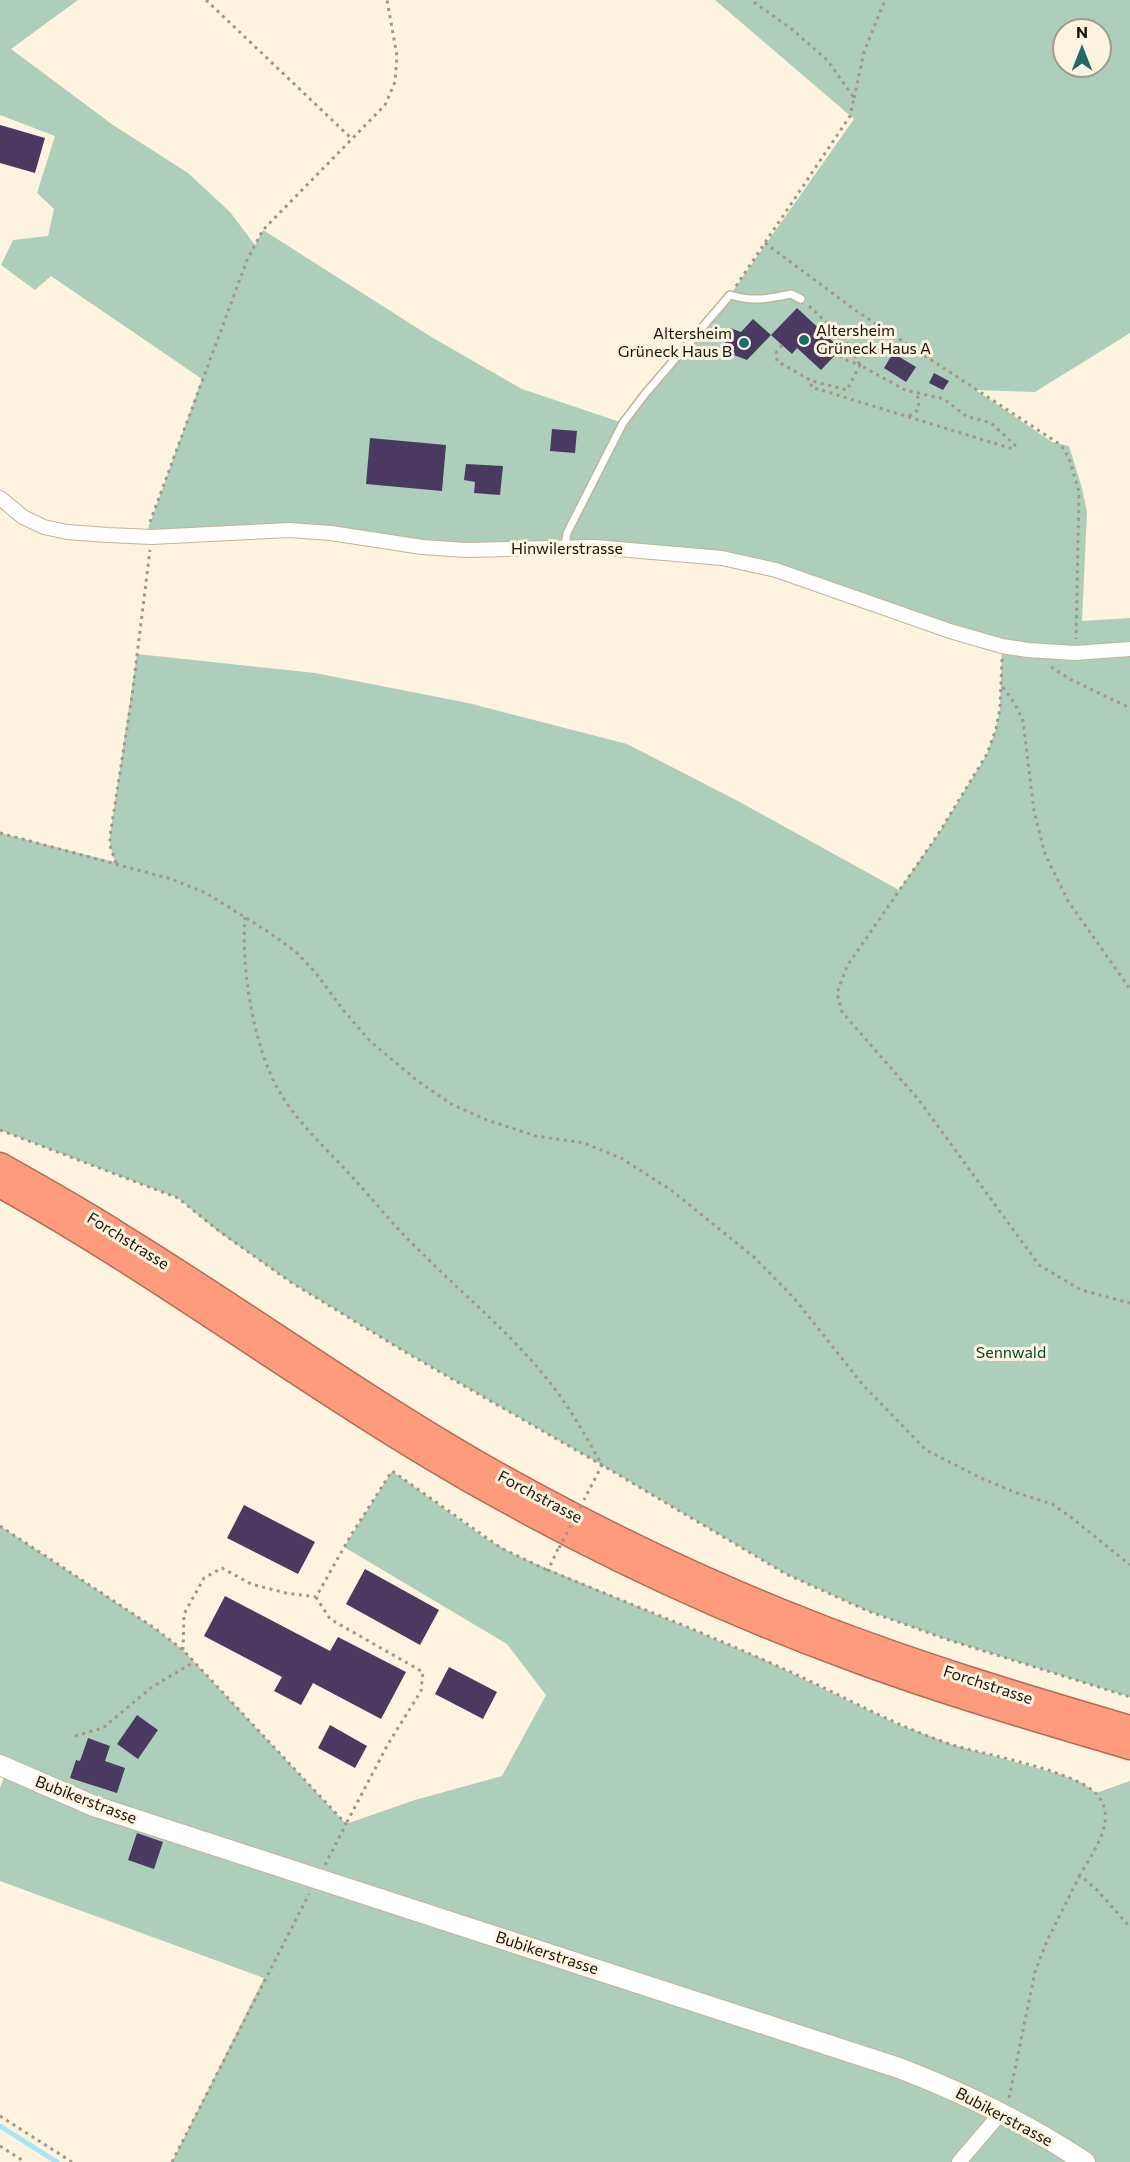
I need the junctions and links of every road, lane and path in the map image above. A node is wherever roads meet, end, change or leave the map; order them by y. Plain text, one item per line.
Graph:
1 (206, 0) edge
2 (387, 0) edge
3 (751, 0) edge
4 (885, 0) edge
5 (854, 99) junction
6 (352, 139) junction
7 (765, 243) junction
8 (730, 295) junction
9 (801, 299) joint
10 (782, 345) dead end
11 (837, 352) dead end
12 (860, 365) junction
13 (812, 381) junction
14 (916, 393) junction
15 (908, 416) junction
16 (0, 498) edge
17 (149, 537) junction
18 (565, 547) junction
19 (1002, 646) junction
20 (1130, 649) edge
21 (1028, 650) junction
22 (1075, 652) junction
23 (1002, 686) junction
24 (1130, 708) edge
25 (0, 833) edge
26 (116, 863) junction
27 (245, 917) junction
28 (1130, 988) edge
29 (0, 1130) edge
30 (0, 1165) edge
31 (0, 1185) edge
32 (1130, 1303) edge
33 (602, 1464) junction
34 (0, 1526) edge
35 (1130, 1565) edge
36 (548, 1570) junction
37 (316, 1597) junction
38 (183, 1650) junction
39 (194, 1662) junction
40 (1130, 1697) edge
41 (1130, 1728) edge
42 (75, 1736) dead end
43 (1130, 1747) edge
44 (0, 1765) edge
45 (346, 1824) junction
46 (1080, 1875) junction
47 (318, 1879) junction
48 (304, 1903) dead end
49 (1130, 1927) edge
50 (1013, 2082) dead end
51 (1001, 2113) junction
52 (0, 2115) edge
53 (0, 2146) edge
54 (25, 2162) edge
55 (72, 2162) edge
56 (172, 2162) edge
57 (959, 2162) edge
58 (1085, 2162) edge

1 - 6 path
2 - 6 path
3 - 5 path
4 - 5 path
5 - 7 path
6 - 17 path
7 - 8 path
7 - 22 path
8 - 9 lane
8 - 18 lane
9 - 12 path
10 - 13 path
11 - 12 path
12 - 13 path
12 - 14 path
13 - 15 path
14 - 15 path
14 - 15 path
16 - 17 street, Hinwilerstrasse
17 - 18 street, Hinwilerstrasse
17 - 26 path
18 - 19 street, Hinwilerstrasse
19 - 21 street, Hinwilerstrasse
19 - 23 path
20 - 22 street, Hinwilerstrasse
21 - 22 street, Hinwilerstrasse
21 - 24 path
23 - 28 path
23 - 32 path
25 - 26 path
26 - 27 path
27 - 33 path
27 - 35 path
29 - 33 path
30 - 41 highway, Forchstrasse
31 - 43 highway, Forchstrasse
33 - 36 path, bridge
33 - 40 path
34 - 38 path
36 - 37 path
36 - 46 path
37 - 38 path
37 - 45 path
38 - 39 path
39 - 42 path
39 - 45 path
44 - 47 street, Bubikerstrasse
45 - 47 path
46 - 49 path
46 - 50 path
47 - 51 street, Bubikerstrasse
48 - 56 path
51 - 57 street
51 - 58 street, Bubikerstrasse
52 - 55 path
53 - 54 path

